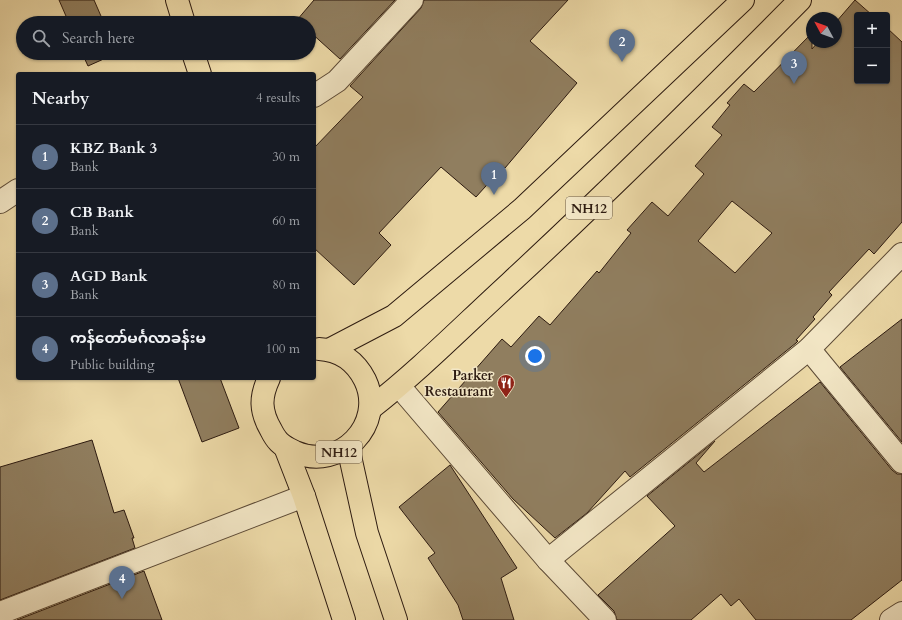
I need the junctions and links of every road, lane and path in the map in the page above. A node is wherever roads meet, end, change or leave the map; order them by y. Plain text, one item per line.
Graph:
1 (177, 0) edge
2 (412, 0) edge
3 (743, 0) edge
4 (800, 0) edge
5 (182, 16) edge
6 (316, 95) edge
7 (16, 191) edge
8 (0, 202) edge
9 (902, 254) edge
10 (322, 349) edge
11 (809, 349) junction
12 (268, 380) edge
13 (399, 386) junction
14 (371, 408) junction
15 (285, 447) junction
16 (348, 447) junction
17 (902, 462) edge
18 (304, 496) junction
19 (548, 560) junction
20 (0, 613) edge
21 (902, 613) edge
22 (344, 620) edge
23 (396, 620) edge
24 (605, 620) edge
25 (891, 620) edge

1 - 5 main road
2 - 6 street
3 - 10 main road, NH12
4 - 13 main road, NH12
7 - 8 street
9 - 11 street
10 - 14 main road, NH12
11 - 17 street
11 - 19 street
12 - 15 main road, NH12
13 - 14 main road, NH12
13 - 19 street
14 - 16 main road, NH12
15 - 16 main road, NH12
15 - 18 main road, NH12
16 - 23 main road, NH12
18 - 20 street
18 - 22 main road, NH12
19 - 24 street
21 - 25 street

